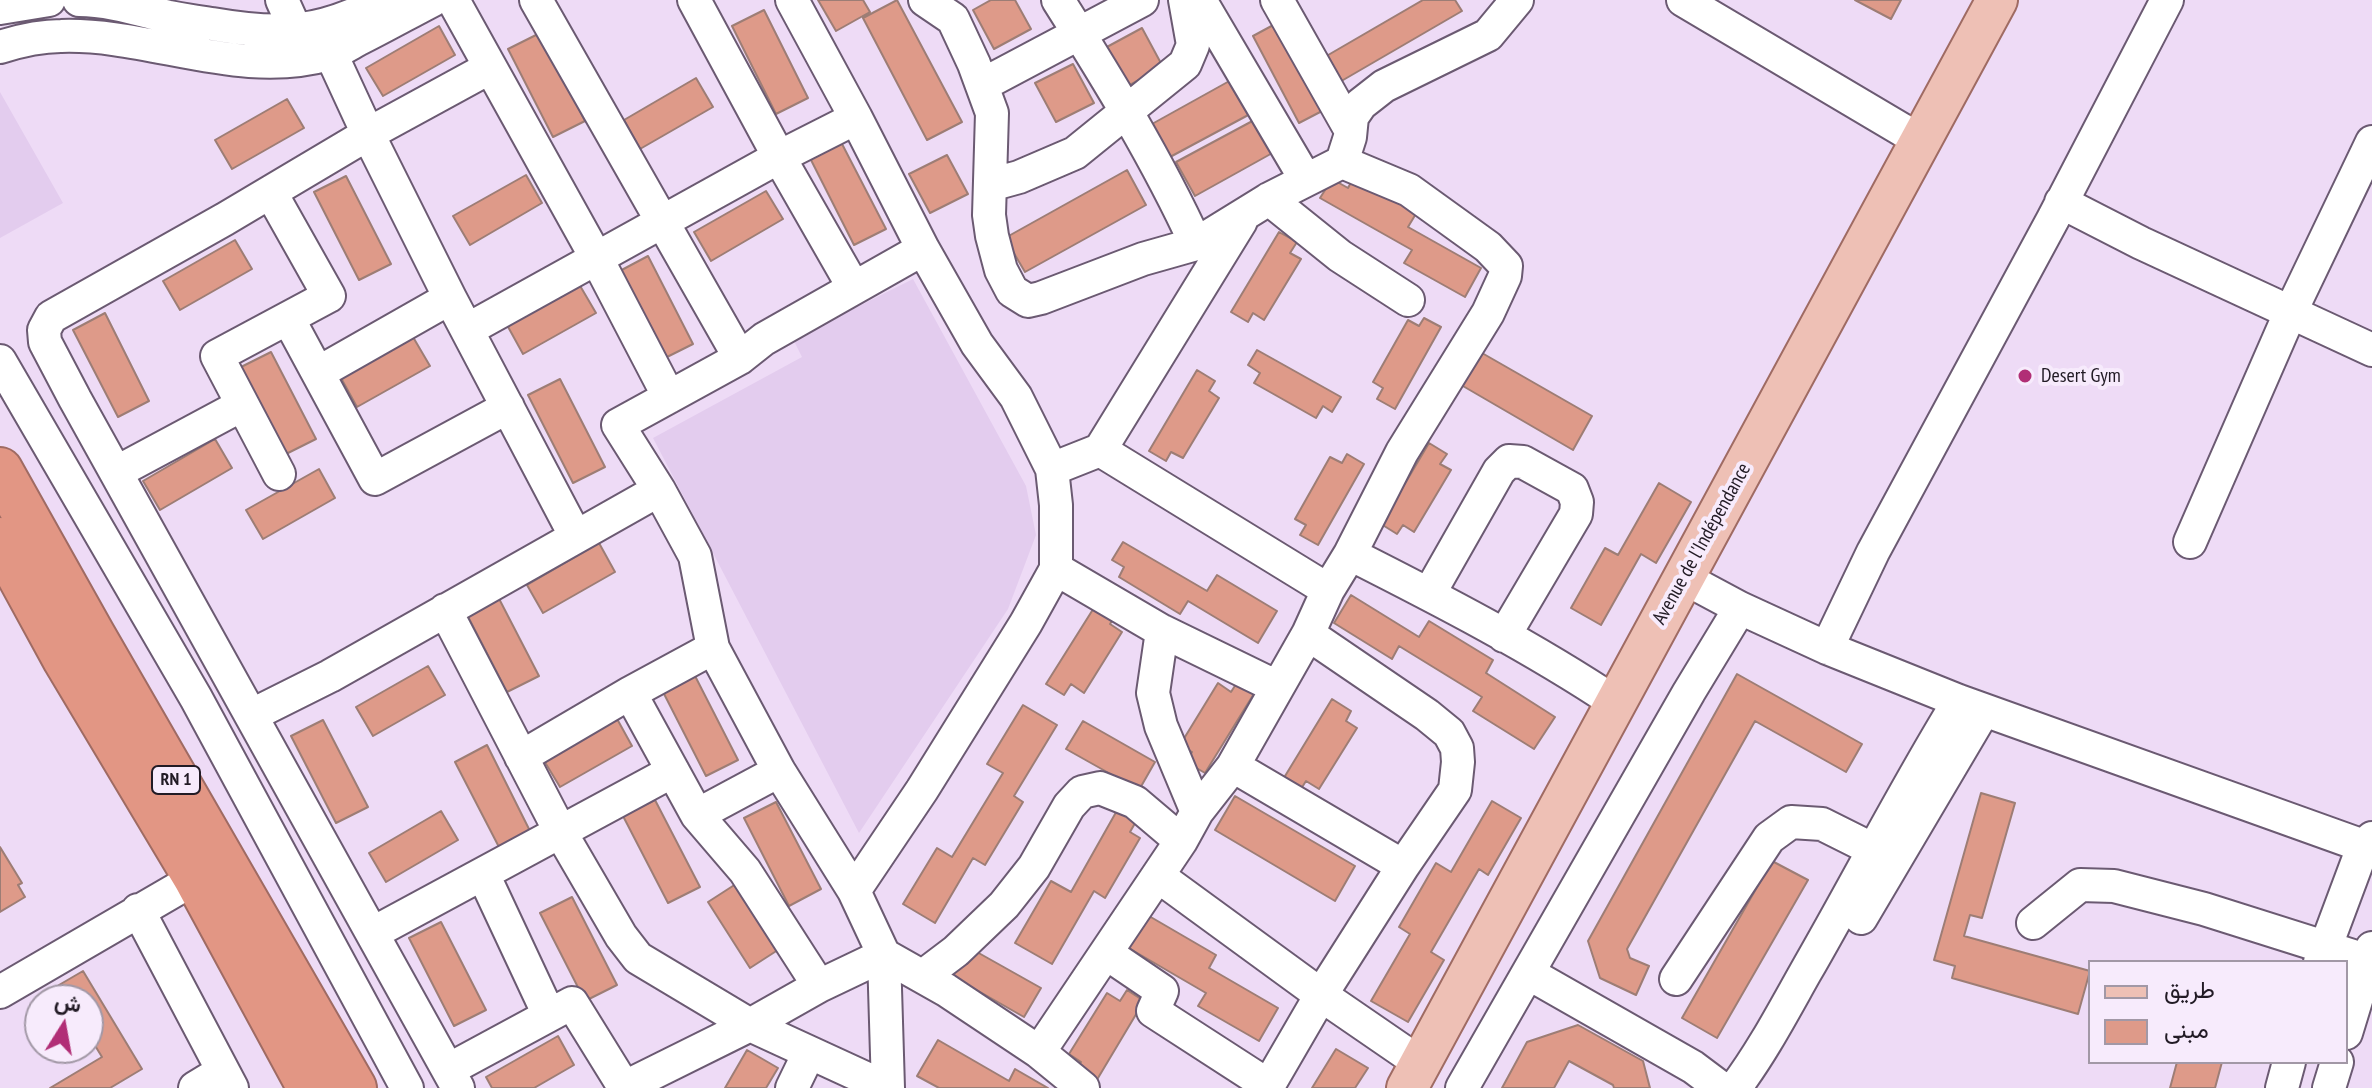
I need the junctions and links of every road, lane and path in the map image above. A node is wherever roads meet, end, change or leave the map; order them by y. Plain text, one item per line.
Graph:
1 (49, 0) edge
2 (79, 0) edge
3 (282, 0) edge
4 (384, 0) edge
5 (433, 0) edge
6 (453, 0) edge
7 (536, 0) edge
8 (694, 0) edge
9 (792, 0) edge
10 (1058, 0) edge
11 (1142, 0) edge
12 (1185, 0) edge
13 (1200, 0) edge
14 (1277, 0) edge
15 (1517, 0) edge
16 (1683, 0) edge
17 (1717, 0) edge
18 (1997, 0) edge
19 (2167, 0) edge
20 (933, 2) edge
21 (0, 8) edge
22 (296, 31) junction
23 (1080, 35) junction
24 (0, 47) edge
25 (331, 54) junction
26 (489, 68) junction
27 (982, 85) junction
28 (1126, 111) junction
29 (856, 118) junction
30 (1350, 129) junction
31 (1926, 131) junction
32 (368, 134) junction
33 (2372, 142) edge
34 (779, 157) junction
35 (1342, 162) junction
36 (1306, 180) junction
37 (990, 185) junction
38 (271, 193) junction
39 (2061, 202) junction
40 (1258, 206) junction
41 (663, 223) junction
42 (1196, 244) junction
43 (923, 249) junction
44 (597, 259) junction
45 (854, 288) junction
46 (450, 298) junction
47 (1408, 300) dead end
48 (2291, 311) junction
49 (288, 318) junction
50 (467, 330) junction
51 (2372, 350) edge
52 (740, 358) junction
53 (0, 361) edge
54 (318, 373) junction
55 (669, 397) junction
56 (242, 405) junction
57 (508, 407) junction
58 (1100, 450) junction
59 (1052, 469) junction
60 (0, 470) edge
61 (117, 472) junction
62 (279, 474) dead end
63 (659, 490) junction
64 (575, 535) junction
65 (0, 540) edge
66 (2190, 542) dead end
67 (1350, 554) junction
68 (1056, 569) junction
69 (1684, 578) junction
70 (1328, 590) junction
71 (1429, 594) junction
72 (1740, 608) junction
73 (445, 610) junction
74 (1162, 631) junction
75 (1308, 634) junction
76 (1504, 636) junction
77 (713, 648) junction
78 (1827, 648) junction
79 (1277, 687) junction
80 (630, 693) junction
81 (1616, 703) junction
82 (1972, 705) junction
83 (252, 715) junction
84 (521, 757) junction
85 (1233, 766) junction
86 (673, 771) junction
87 (779, 771) junction
88 (1197, 812) junction
89 (697, 815) junction
90 (561, 833) junction
91 (1181, 841) junction
92 (2369, 845) edge
93 (1874, 850) junction
94 (1403, 866) junction
95 (483, 874) junction
96 (1158, 876) junction
97 (196, 878) junction
98 (854, 891) junction
99 (138, 910) junction
100 (2033, 923) dead end
101 (373, 933) junction
102 (1106, 953) junction
103 (884, 955) junction
104 (2322, 955) edge
105 (2371, 957) edge
106 (1528, 973) junction
107 (923, 976) junction
108 (1676, 979) dead end
109 (819, 986) junction
110 (0, 992) edge
111 (1321, 995) junction
112 (549, 1015) junction
113 (750, 1025) junction
114 (2348, 1027) edge
115 (1039, 1052) junction
116 (809, 1053) junction
117 (2288, 1064) edge
118 (2336, 1064) edge
119 (1413, 1076) edge
120 (453, 1079) edge
121 (228, 1080) edge
122 (1268, 1087) edge
123 (195, 1088) edge
124 (310, 1088) edge
125 (354, 1088) edge
126 (407, 1088) edge
127 (623, 1088) edge
128 (792, 1088) edge
129 (888, 1088) edge
130 (1083, 1088) edge
131 (1462, 1088) edge
132 (1721, 1088) edge
133 (1735, 1088) edge
134 (1758, 1088) edge
135 (2282, 1088) edge
136 (2329, 1088) edge

1 - 21 street
2 - 22 street
3 - 22 street
4 - 22 street
5 - 25 street
6 - 26 street
7 - 41 street
8 - 34 street
9 - 29 street
10 - 23 street
11 - 23 street
12 - 28 street
13 - 36 street
14 - 30 street
15 - 30 street
16 - 31 street
17 - 31 street
18 - 31 main road, Avenue de l'Indépendance
19 - 39 street
20 - 27 street
22 - 25 street
23 - 27 street
23 - 28 street
24 - 25 street
25 - 32 street
26 - 32 street
26 - 44 street
27 - 37 street
28 - 37 street
28 - 42 street
29 - 34 street
29 - 43 street
30 - 35 street
31 - 69 main road, Avenue de l'Indépendance
32 - 38 street
32 - 46 street
33 - 48 street
34 - 41 street
34 - 45 street
35 - 36 street
35 - 67 street
36 - 40 street
37 - 42 street
38 - 49 street
38 - 61 street
39 - 48 street
39 - 78 street
40 - 42 street
40 - 47 street
40 - 58 street
41 - 44 street
41 - 52 street
43 - 45 street
43 - 59 street
44 - 50 street
44 - 55 street
45 - 52 street
46 - 50 street
46 - 54 street
48 - 51 street
48 - 66 street
49 - 54 street
49 - 56 street
50 - 57 street
52 - 55 street
53 - 126 street
54 - 57 street
55 - 63 street
56 - 61 street
56 - 62 street
57 - 64 street
58 - 59 street
58 - 70 street
59 - 68 street
60 - 125 highway, RN 1
61 - 83 street
63 - 64 street
63 - 77 street
64 - 73 street
65 - 97 highway, RN 1
67 - 70 street
67 - 71 street
68 - 74 street
68 - 98 street
69 - 72 street
69 - 81 main road, Avenue de l'Indépendance
70 - 75 street
71 - 76 street
71 - 76 street
72 - 78 street
72 - 106 street
73 - 83 street
73 - 84 street
74 - 79 street
74 - 88 street
75 - 79 street
75 - 94 street
76 - 81 street
77 - 80 street
77 - 87 street
78 - 82 street
79 - 85 street
80 - 84 street
80 - 86 street
81 - 119 main road, Avenue de l'Indépendance
82 - 92 street
82 - 93 street
82 - 134 street
83 - 101 street
84 - 90 street
85 - 88 street
85 - 94 street
86 - 89 street
86 - 90 street
87 - 89 street
87 - 98 street
88 - 91 street
89 - 109 street
90 - 95 street
90 - 113 street
91 - 96 street
91 - 107 street
92 - 104 street
93 - 108 street
93 - 133 street
94 - 111 street
95 - 101 street
95 - 112 street
96 - 102 street
96 - 111 street
97 - 99 street
97 - 124 highway, RN 1
98 - 103 street
99 - 110 street
99 - 121 street
100 - 104 street
101 - 120 street
102 - 115 street
102 - 122 street
103 - 107 street
103 - 109 street
103 - 129 street
104 - 105 street
105 - 114 street
106 - 131 street
106 - 132 street
107 - 115 street
109 - 113 street
111 - 119 street
111 - 122 street
112 - 120 street
112 - 127 street
113 - 116 street
113 - 127 street
115 - 130 street
116 - 128 street
116 - 129 street
117 - 135 street
118 - 136 street
121 - 123 street

